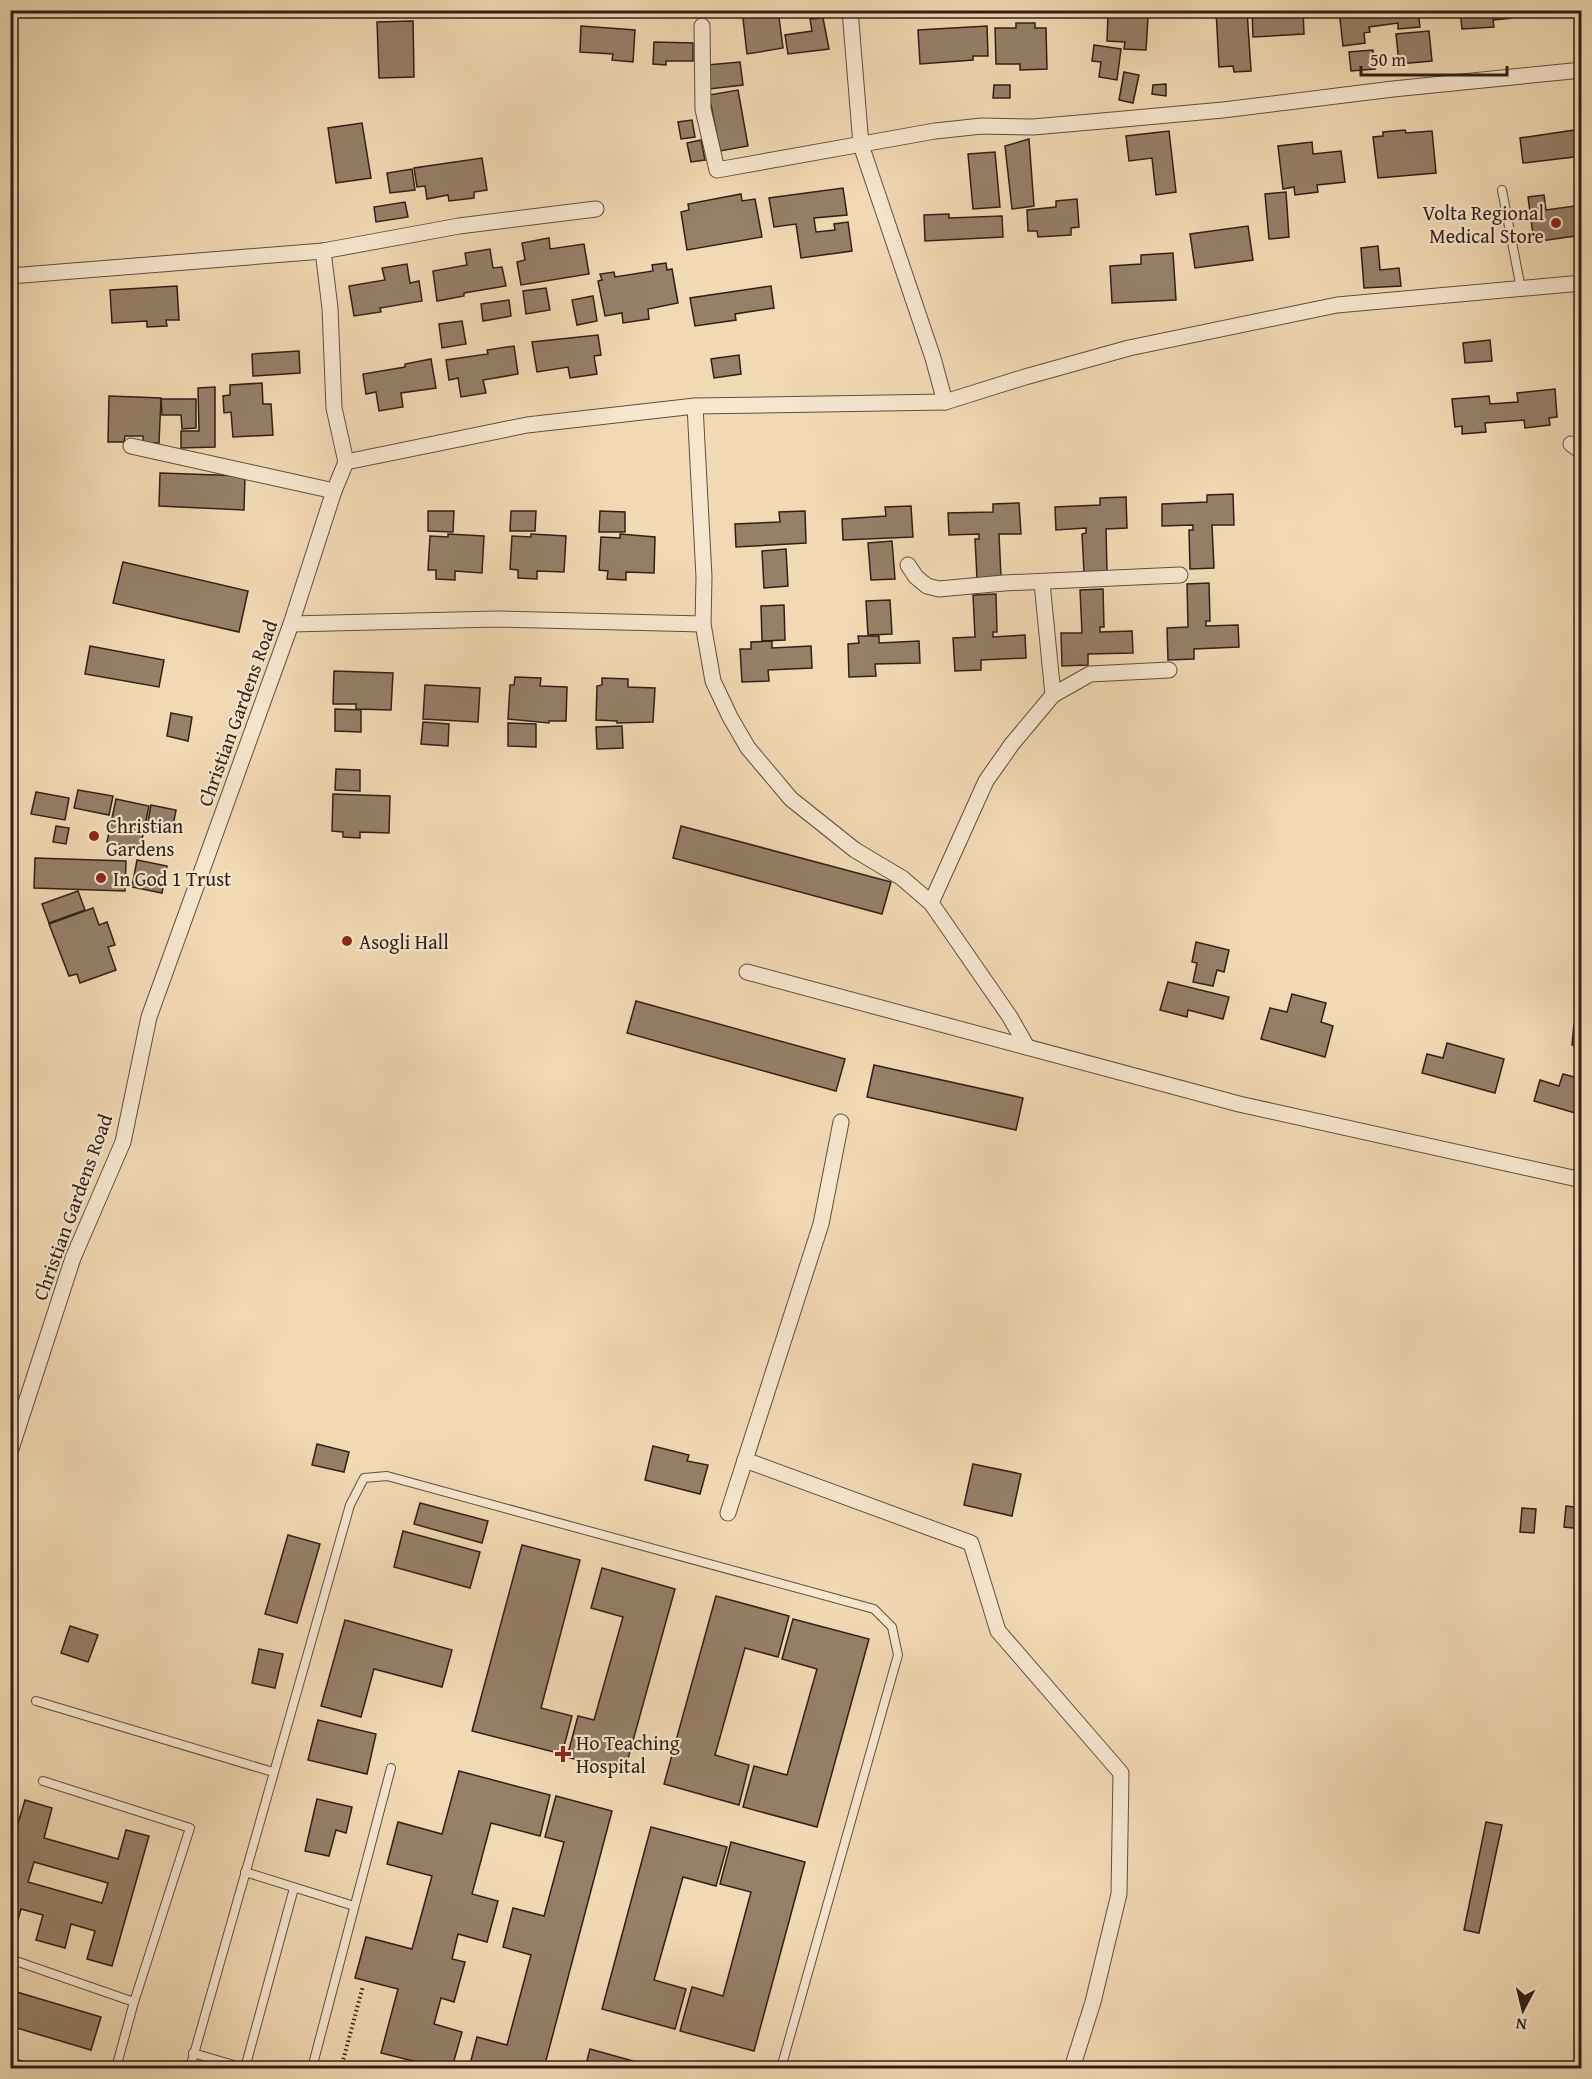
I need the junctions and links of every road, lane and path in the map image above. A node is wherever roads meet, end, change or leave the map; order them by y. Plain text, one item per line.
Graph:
1 (850, 10) edge
2 (702, 26) dead end
3 (1581, 70) edge
4 (861, 145) junction
5 (1503, 190) dead end
6 (596, 209) dead end
7 (322, 251) junction
8 (10, 276) edge
9 (1581, 283) edge
10 (1521, 289) junction
11 (945, 402) junction
12 (695, 406) junction
13 (131, 446) dead end
14 (346, 462) junction
15 (334, 491) junction
16 (908, 565) dead end
17 (1180, 574) dead end
18 (1042, 583) junction
19 (291, 624) junction
20 (703, 624) junction
21 (1169, 670) dead end
22 (1053, 695) junction
23 (931, 903) junction
24 (747, 972) dead end
25 (1027, 1047) junction
26 (841, 1122) dead end
27 (1581, 1180) edge
28 (10, 1452) edge
29 (745, 1460) junction
30 (728, 1513) dead end
31 (36, 1701) dead end
32 (391, 1768) dead end
33 (273, 1772) junction
34 (43, 1781) dead end
35 (245, 1872) junction
36 (294, 1888) junction
37 (354, 1906) junction
38 (10, 1959) edge
39 (363, 1986) dead end
40 (134, 2002) junction
41 (193, 2054) junction
42 (116, 2068) edge
43 (190, 2068) edge
44 (245, 2068) edge
45 (312, 2068) edge
46 (341, 2068) edge
47 (781, 2068) edge
48 (1072, 2068) edge

1 - 4 street
2 - 4 street
3 - 4 street
4 - 11 street
5 - 10 lane
6 - 7 street
7 - 8 street
7 - 14 street
9 - 10 street
10 - 11 street
11 - 12 street
12 - 14 street
12 - 20 street
13 - 15 street
14 - 15 street, Christian Gardens Road
15 - 19 street, Christian Gardens Road
16 - 18 street
17 - 18 street
18 - 22 street
19 - 20 street
19 - 28 street, Christian Gardens Road
20 - 23 street
21 - 22 street
22 - 23 street
23 - 25 street
24 - 25 street
25 - 27 street
26 - 29 street
29 - 30 street
29 - 48 street
31 - 33 lane
32 - 37 lane
33 - 35 lane
33 - 47 lane
34 - 40 lane
35 - 36 lane
35 - 41 lane
36 - 37 lane
36 - 44 lane
37 - 45 lane
38 - 40 lane
39 - 46 path
40 - 42 lane
41 - 43 lane
41 - 44 lane

